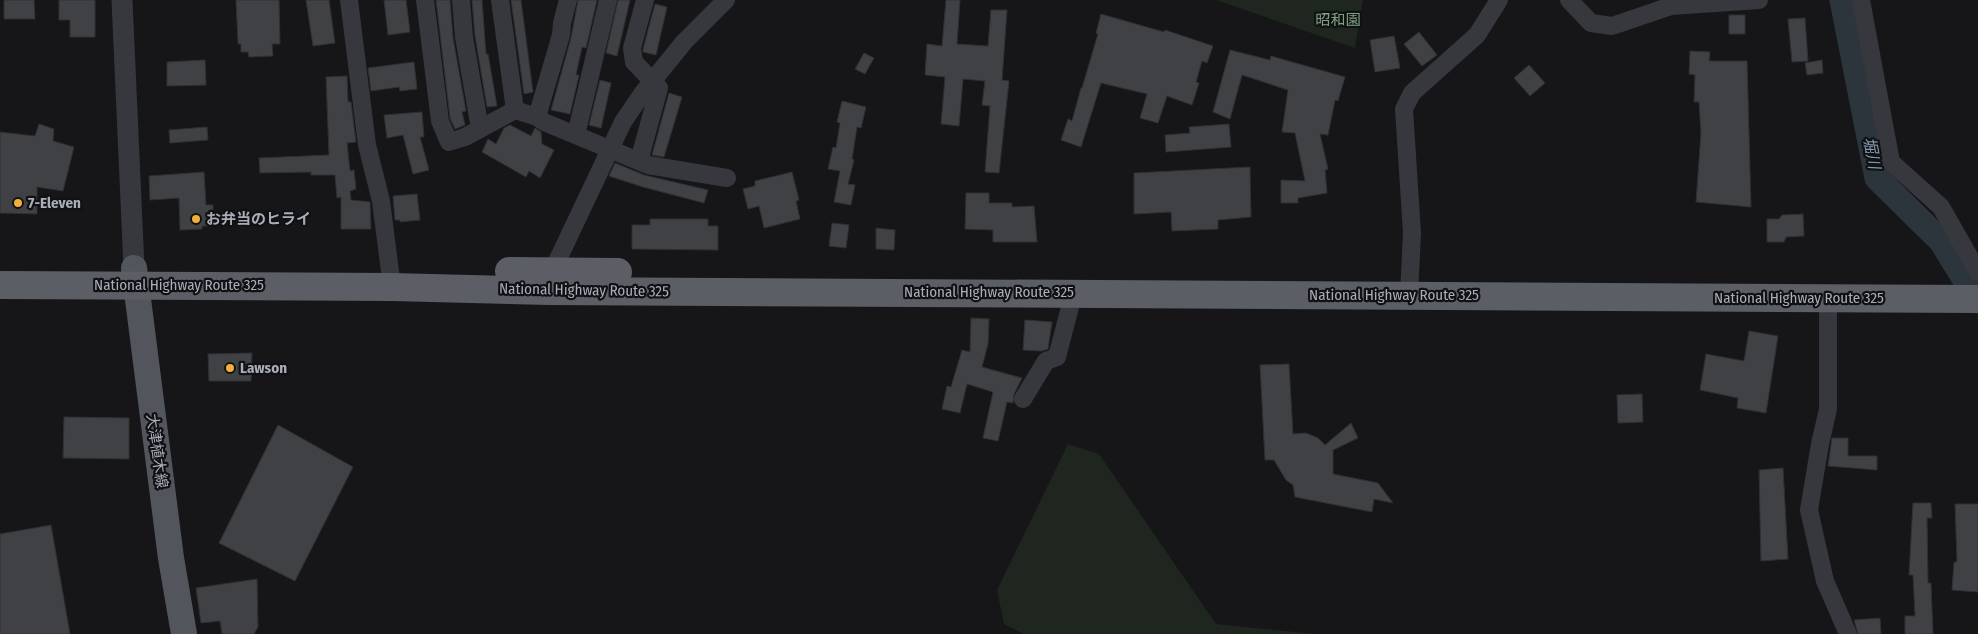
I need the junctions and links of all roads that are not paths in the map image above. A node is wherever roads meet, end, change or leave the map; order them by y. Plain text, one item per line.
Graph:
1 (122, 0) edge
2 (349, 0) edge
3 (425, 0) edge
4 (461, 0) edge
5 (500, 0) edge
6 (568, 0) edge
7 (608, 0) edge
8 (645, 0) edge
9 (726, 0) edge
10 (1499, 0) edge
11 (1569, 0) edge
12 (1759, 0) edge
13 (1861, 0) edge
14 (652, 82) junction
15 (515, 110) junction
16 (537, 117) junction
17 (480, 129) junction
18 (576, 135) junction
19 (610, 149) junction
20 (639, 161) junction
21 (727, 178) dead end
22 (0, 268) edge
23 (1978, 272) edge
24 (134, 276) junction
25 (391, 279) junction
26 (1978, 280) edge
27 (550, 281) junction
28 (0, 285) edge
29 (1410, 288) junction
30 (1918, 289) junction
31 (1074, 292) junction
32 (1828, 297) junction
33 (1978, 299) edge
34 (1023, 399) dead end
35 (184, 634) edge
36 (1848, 634) edge

1 - 24 street
2 - 25 street
3 - 17 street
4 - 17 street
5 - 15 street
6 - 16 street
7 - 18 street
8 - 14 street
9 - 14 street
10 - 29 street
11 - 12 street
13 - 23 street
14 - 19 street
14 - 20 street
15 - 16 street
15 - 17 street
16 - 18 street
18 - 19 street
19 - 20 street
19 - 27 street
20 - 21 street
22 - 24 highway, National Highway Route 325
24 - 25 highway, National Highway Route 325
24 - 28 highway, National Highway Route 325
24 - 35 main road, 大津植木線
25 - 27 highway, National Highway Route 325
26 - 30 highway, National Highway Route 325
27 - 29 highway, National Highway Route 325
27 - 31 highway, National Highway Route 325
29 - 30 highway, National Highway Route 325
29 - 31 highway, National Highway Route 325
29 - 32 highway, National Highway Route 325
30 - 32 highway, National Highway Route 325
30 - 33 highway, National Highway Route 325
31 - 34 street
32 - 36 street

